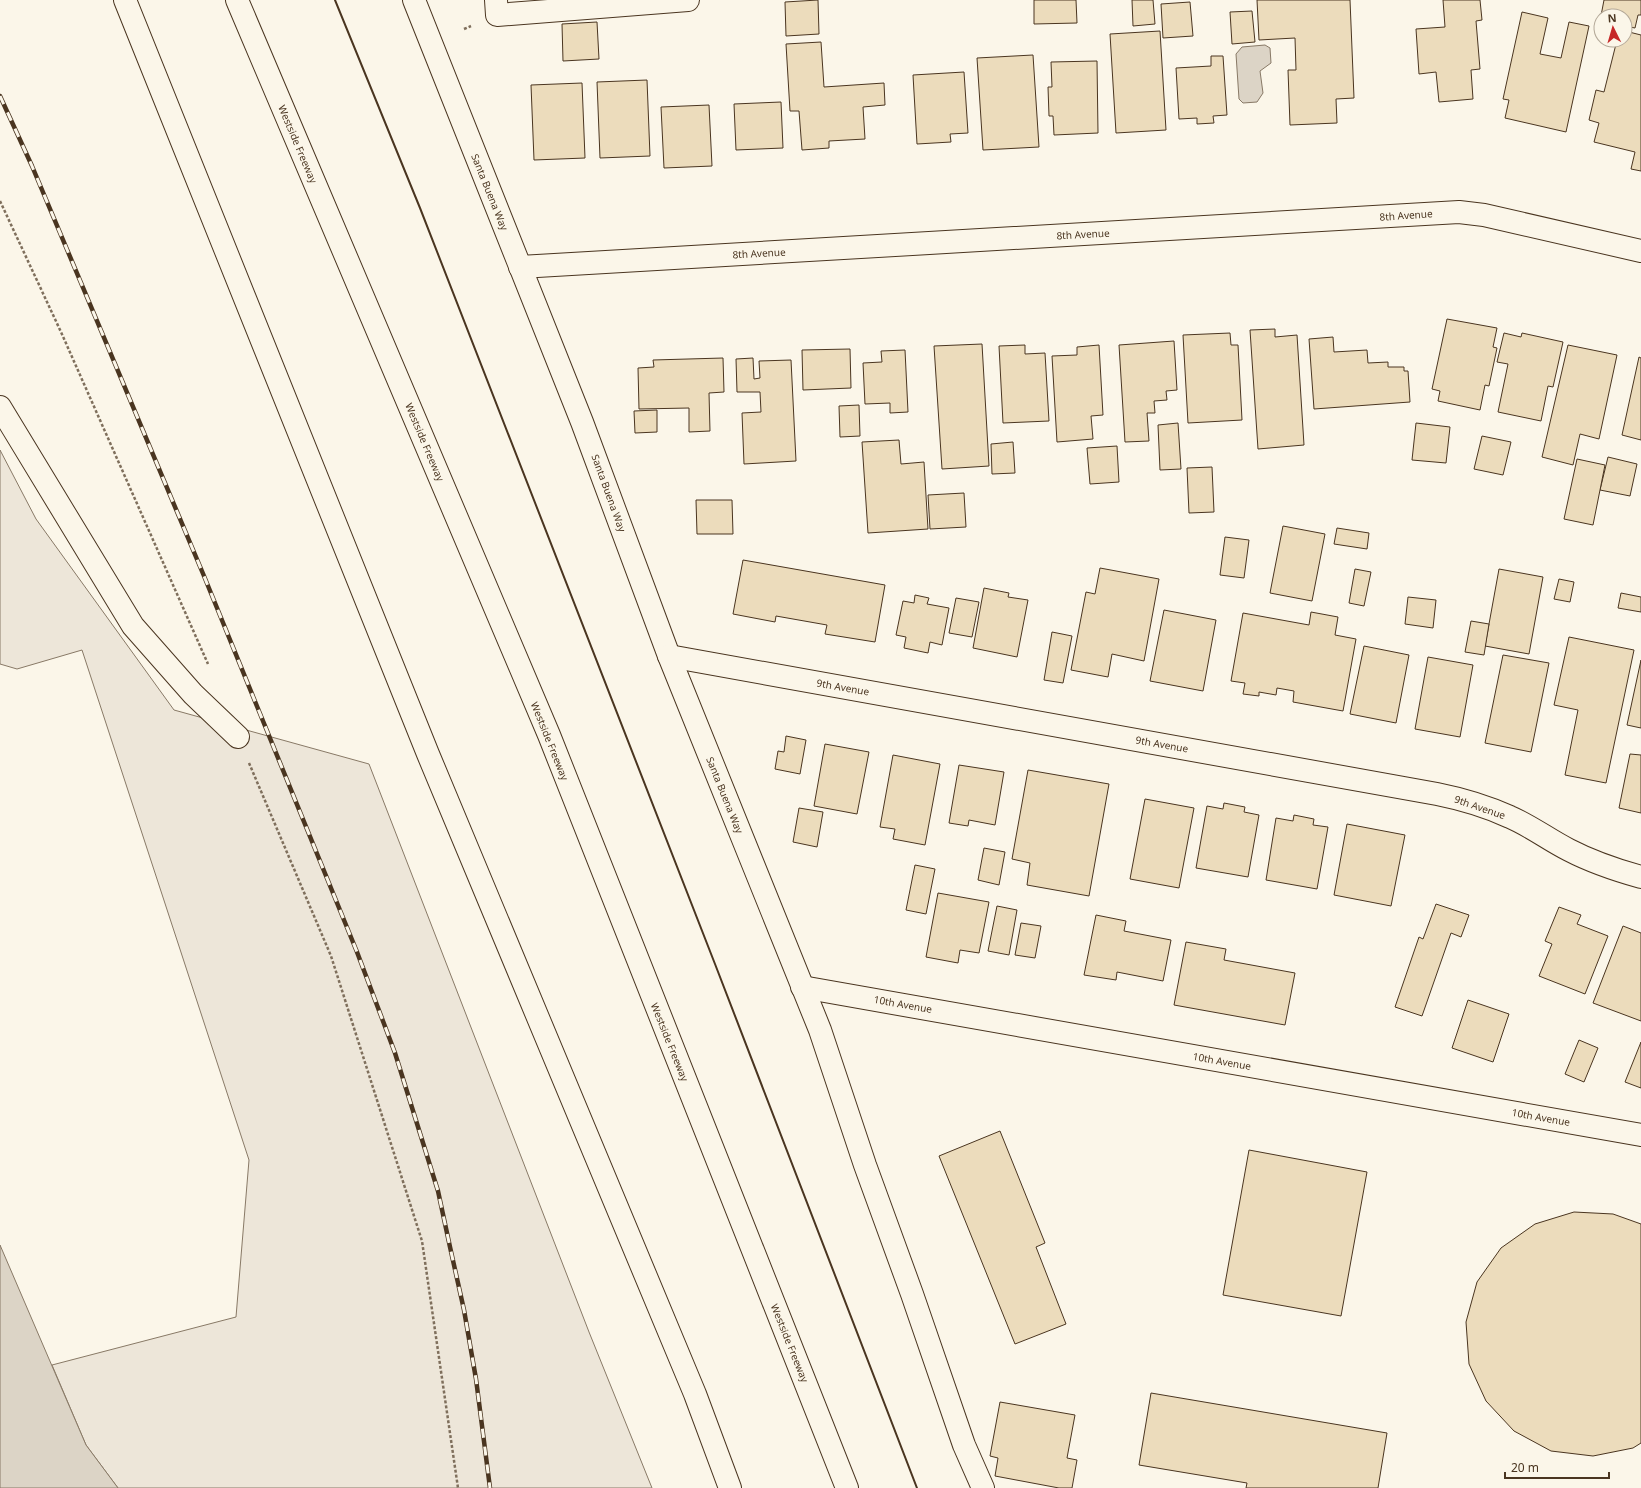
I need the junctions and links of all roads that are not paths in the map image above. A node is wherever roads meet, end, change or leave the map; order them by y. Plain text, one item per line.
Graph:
1 (125, 0) edge
2 (237, 0) edge
3 (414, 0) edge
4 (688, 0) edge
5 (497, 7) edge
6 (1641, 251) edge
7 (520, 267) junction
8 (0, 407) edge
9 (669, 656) junction
10 (238, 737) road end
11 (1641, 877) edge
12 (802, 987) junction
13 (1641, 1135) edge
14 (730, 1488) edge
15 (847, 1488) edge
16 (983, 1488) edge

1 - 14 main road
2 - 15 main road, Westside Freeway
3 - 7 main road, Santa Buena Way
4 - 5 main road
6 - 7 main road, 8th Avenue
7 - 9 main road, Santa Buena Way
8 - 10 main road
9 - 11 main road, 9th Avenue
9 - 12 main road, Santa Buena Way
12 - 13 main road, 10th Avenue
12 - 16 main road, Santa Buena Way

